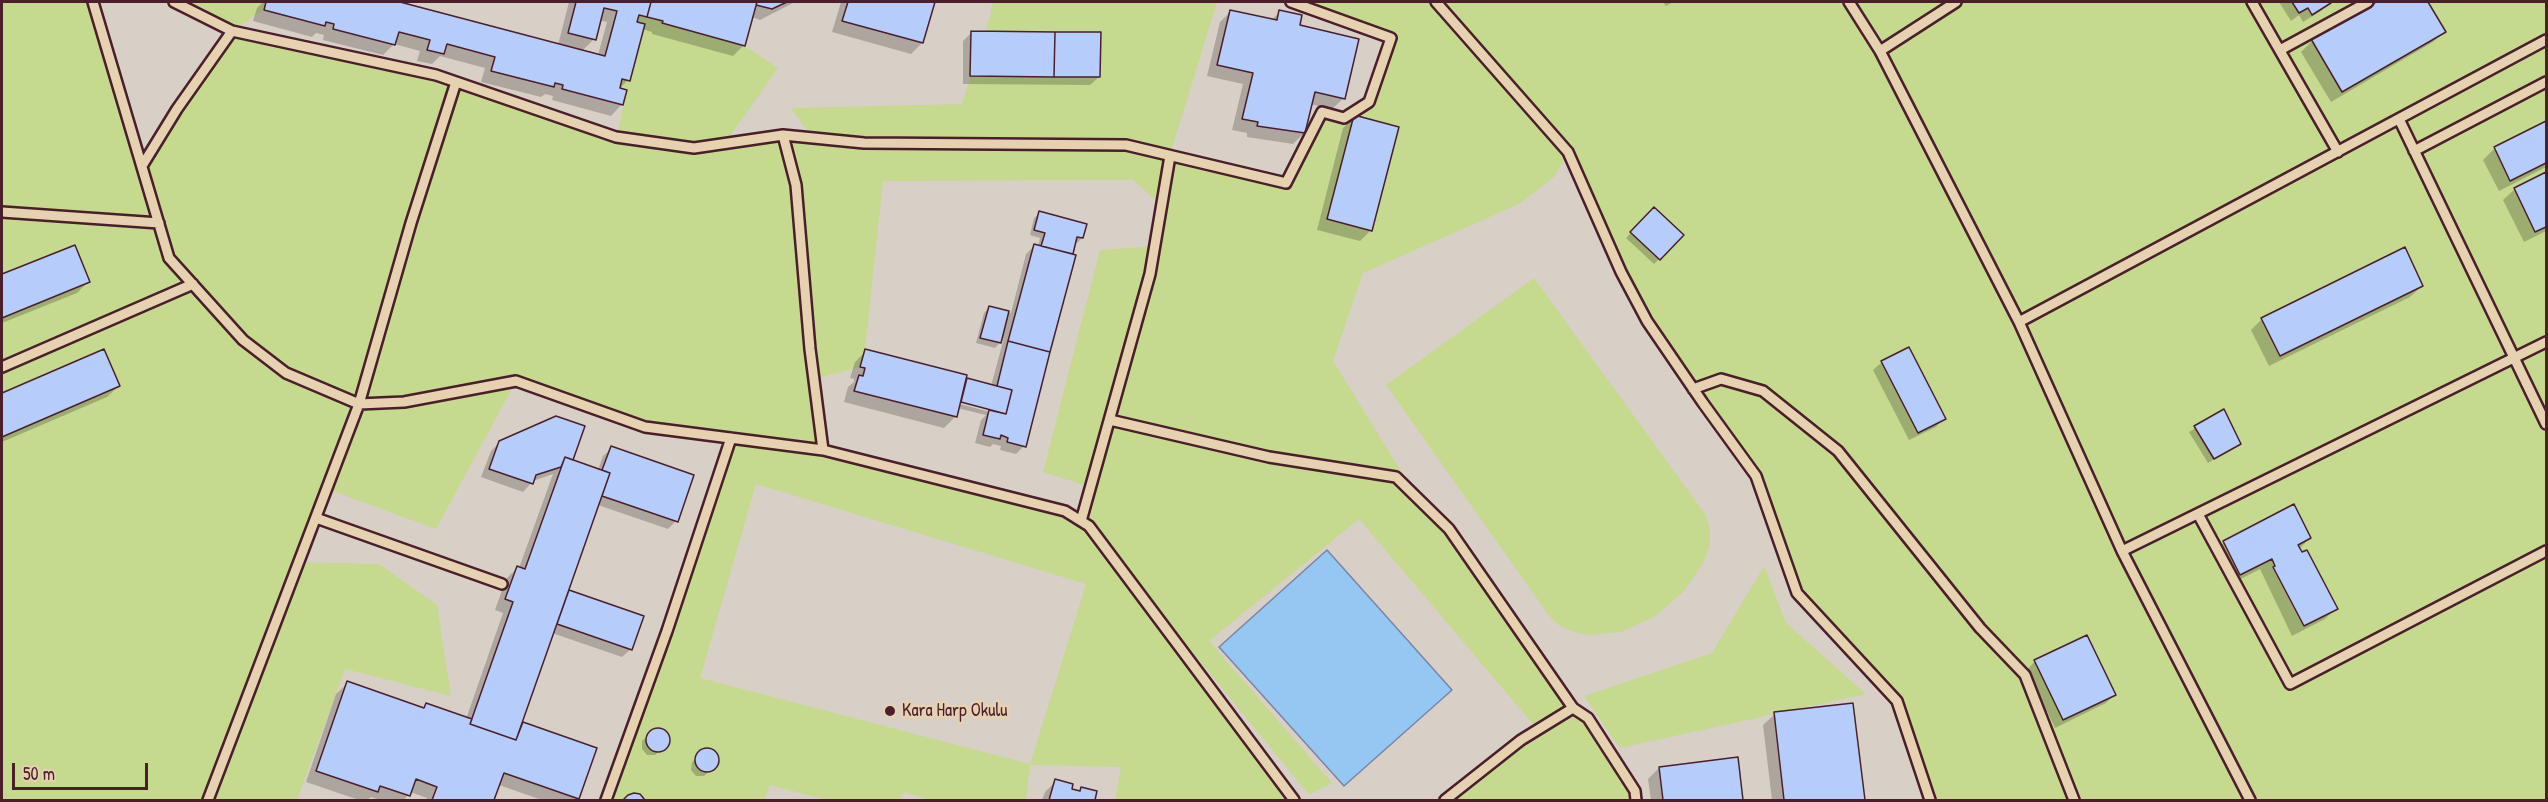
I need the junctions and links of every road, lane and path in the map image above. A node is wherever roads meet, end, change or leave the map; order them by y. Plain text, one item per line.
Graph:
1 (93, 2) edge
2 (174, 2) edge
3 (1292, 2) edge
4 (1436, 2) edge
5 (1849, 2) edge
6 (1956, 2) edge
7 (2252, 2) edge
8 (2368, 2) edge
9 (232, 31) junction
10 (2547, 40) edge
11 (2280, 50) junction
12 (1880, 51) junction
13 (456, 82) junction
14 (2547, 82) edge
15 (2399, 119) junction
16 (783, 135) junction
17 (2414, 151) junction
18 (2338, 152) junction
19 (1170, 156) junction
20 (142, 165) junction
21 (2, 212) edge
22 (159, 224) junction
23 (193, 284) junction
24 (2019, 322) junction
25 (2547, 342) edge
26 (2515, 357) junction
27 (2, 367) edge
28 (1693, 389) junction
29 (359, 404) junction
30 (1110, 420) junction
31 (2547, 424) edge
32 (731, 438) junction
33 (823, 450) junction
34 (2198, 514) junction
35 (316, 518) junction
36 (1081, 521) junction
37 (2122, 551) junction
38 (2547, 551) edge
39 (502, 584) dead end
40 (1573, 708) junction
41 (208, 801) edge
42 (606, 801) edge
43 (1294, 801) edge
44 (1445, 801) edge
45 (1636, 801) edge
46 (1930, 801) edge
47 (2074, 801) edge
48 (2250, 801) edge

1 - 20 lane
2 - 9 lane
3 - 19 lane
4 - 28 lane
5 - 12 lane
6 - 12 lane
7 - 11 lane
8 - 11 lane
9 - 13 lane
9 - 20 lane
10 - 15 lane
11 - 18 lane
12 - 24 lane
13 - 16 lane
13 - 29 lane
14 - 17 lane
15 - 17 lane
15 - 18 lane
16 - 19 lane
16 - 33 lane
17 - 26 lane
18 - 24 lane
19 - 30 lane
20 - 22 lane
21 - 22 lane
22 - 23 lane
23 - 27 lane
23 - 29 lane
24 - 37 lane
25 - 26 lane
26 - 31 lane
26 - 34 lane
28 - 46 lane
28 - 47 lane
29 - 32 lane
29 - 35 lane
30 - 36 lane
30 - 40 lane
32 - 33 lane
32 - 42 lane
33 - 36 lane
34 - 37 lane
34 - 38 lane
35 - 39 lane
35 - 41 lane
36 - 43 lane
37 - 48 lane
40 - 44 lane
40 - 45 lane

